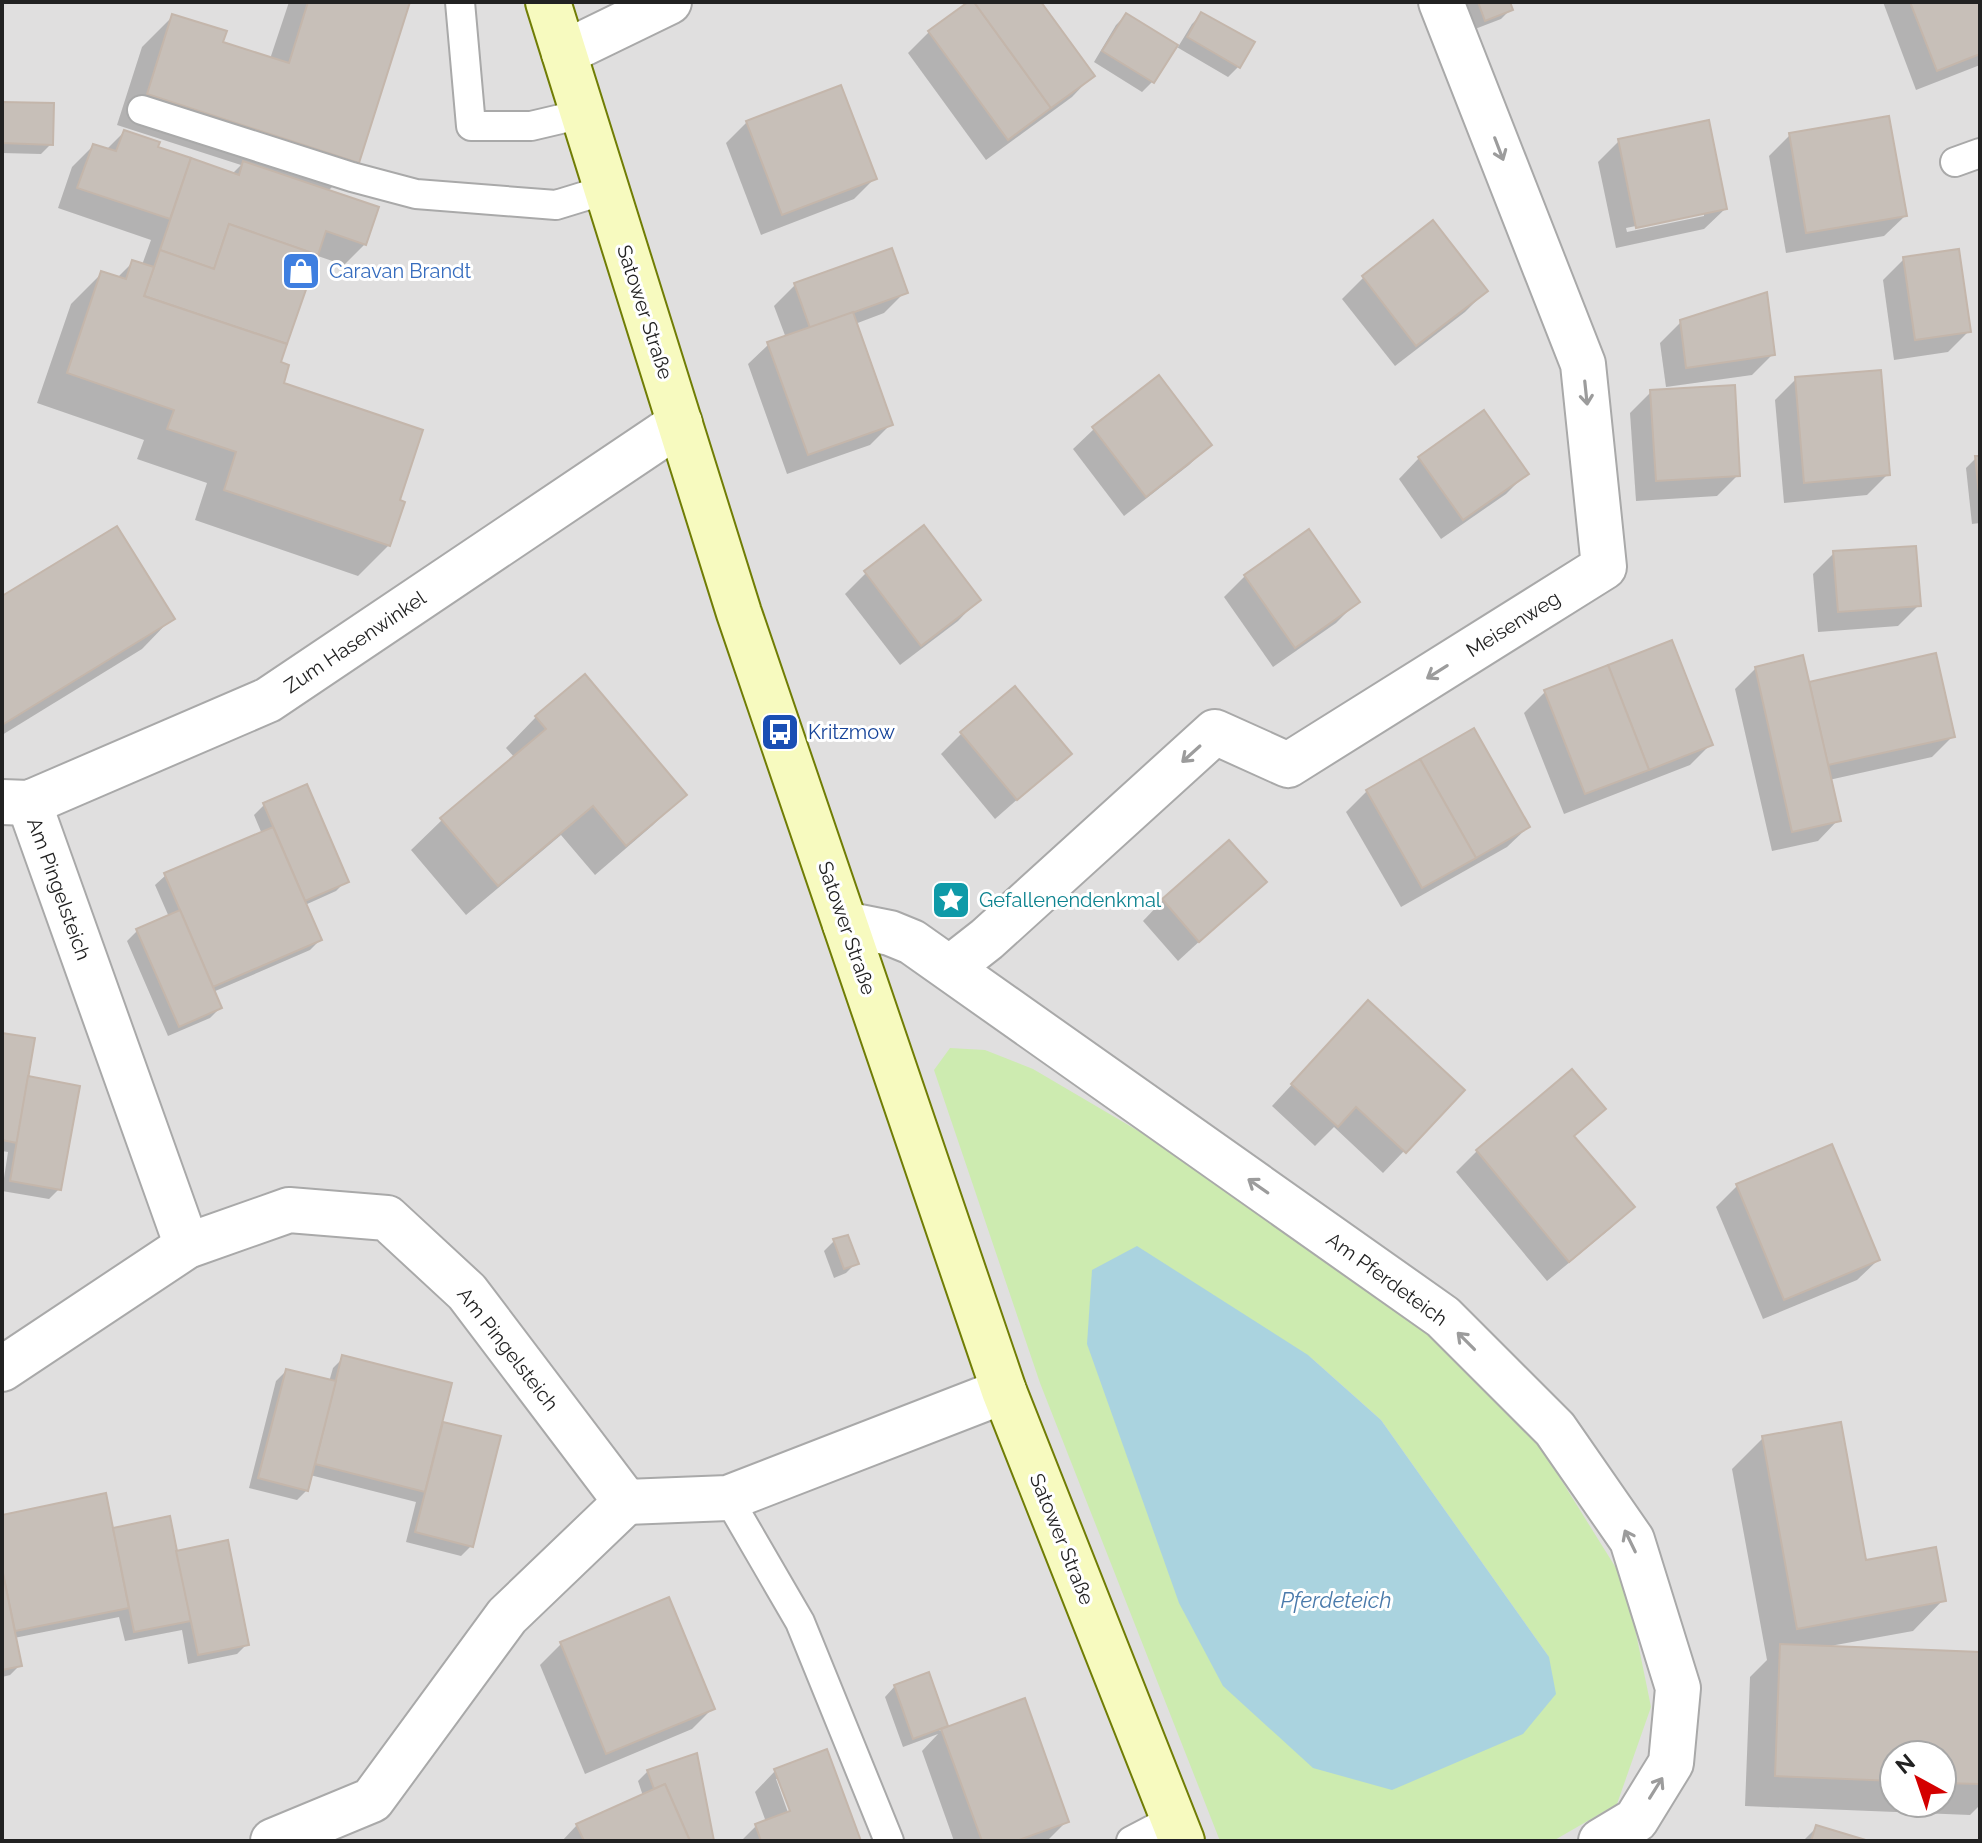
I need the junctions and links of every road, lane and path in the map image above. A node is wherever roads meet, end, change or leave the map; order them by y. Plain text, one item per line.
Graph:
1 (460, 2) edge
2 (548, 2) edge
3 (669, 2) edge
4 (1441, 2) edge
5 (564, 53) junction
6 (142, 110) dead end
7 (582, 114) junction
8 (605, 190) junction
9 (680, 423) junction
10 (15, 802) edge
11 (845, 924) junction
12 (950, 968) junction
13 (187, 1246) junction
14 (2, 1369) edge
15 (1004, 1391) junction
16 (728, 1498) junction
17 (626, 1502) junction
18 (1178, 1830) edge
19 (273, 1841) edge
20 (889, 1841) edge
21 (1131, 1841) edge
22 (1601, 1841) edge

1 - 7 lane
2 - 5 main road, Satower Straße
3 - 5 street
4 -> 12 street, Meisenweg
5 - 7 main road, Satower Straße
6 - 8 lane
7 - 8 main road, Satower Straße
8 - 9 main road, Satower Straße
9 - 10 street, Zum Hasenwinkel
9 - 11 main road, Satower Straße
10 - 13 street, Am Pingelsteich
11 - 12 street, Am Pferdeteich
11 - 15 main road, Satower Straße
22 -> 12 street, Am Pferdeteich
13 - 14 street, Am Pingelsteich
13 - 17 street, Am Pingelsteich
15 - 16 street
15 - 18 main road, Satower Straße
16 - 17 street
16 - 20 lane
17 - 19 street
18 - 21 lane

